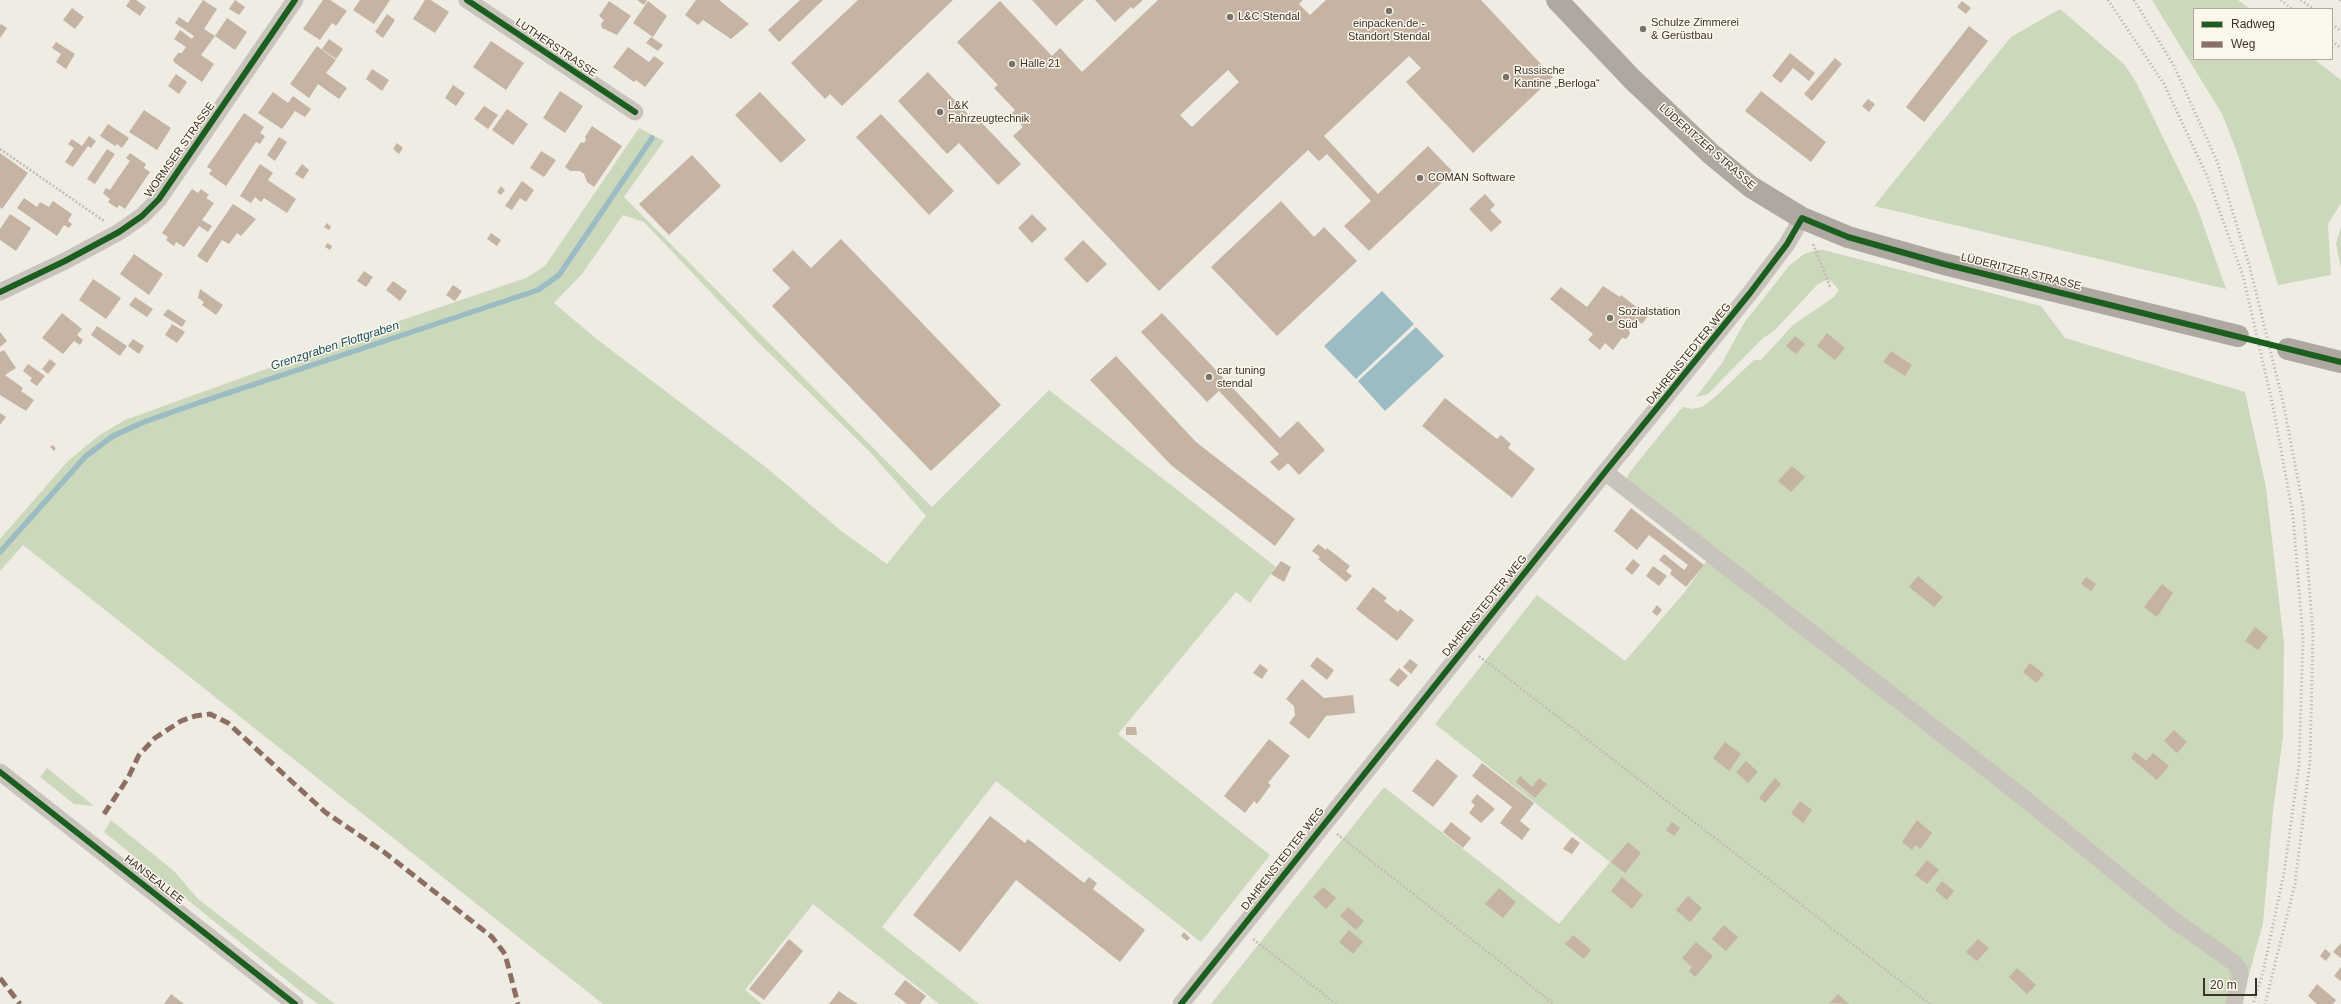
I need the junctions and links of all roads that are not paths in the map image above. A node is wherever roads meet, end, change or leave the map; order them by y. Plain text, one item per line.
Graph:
1 (295, 0) edge
2 (467, 0) edge
3 (1557, 0) edge
4 (635, 112) dead end
5 (1806, 228) junction
6 (0, 292) edge
7 (2238, 336) dead end
8 (2288, 349) dead end
9 (2341, 362) edge
10 (1605, 472) junction
11 (0, 772) edge
12 (295, 1004) edge
13 (1181, 1004) edge
14 (2234, 1004) edge

1 - 6 street, WORMSER STRASSE
2 - 4 street, LUTHERSTRASSE
3 - 5 main road, LÜDERITZER STRASSE
5 - 7 main road, LÜDERITZER STRASSE
5 - 10 street, DAHRENSTEDTER WEG
8 - 9 main road
10 - 13 street, DAHRENSTEDTER WEG
10 - 14 street
11 - 12 street, HANSEALLEE

